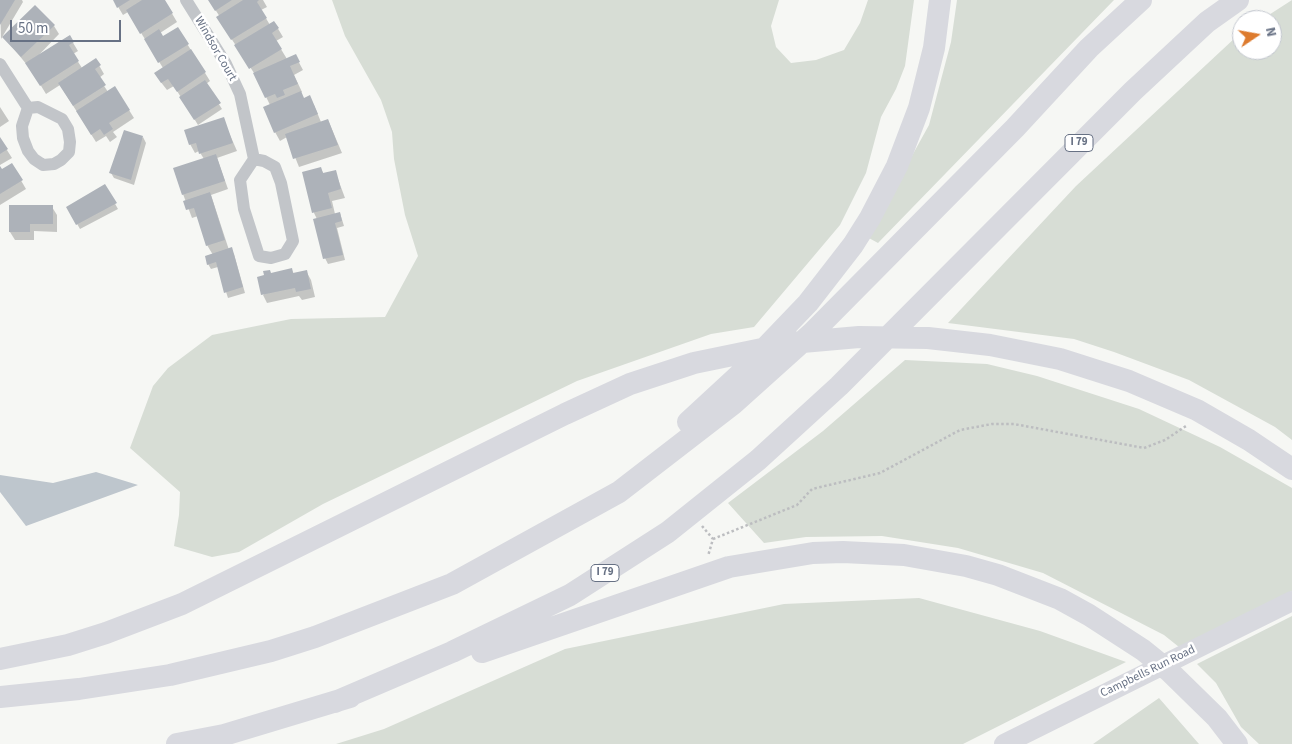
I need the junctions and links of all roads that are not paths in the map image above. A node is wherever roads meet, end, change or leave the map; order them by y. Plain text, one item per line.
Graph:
1 (186, 0) edge
2 (940, 0) edge
3 (1141, 0) edge
4 (1238, 0) edge
5 (0, 64) edge
6 (28, 108) junction
7 (254, 158) junction
8 (1292, 469) edge
9 (552, 529) junction
10 (1292, 601) edge
11 (0, 659) edge
12 (0, 697) edge
13 (335, 702) junction
14 (178, 744) edge
15 (1004, 744) edge
16 (1238, 744) edge

1 - 7 street, Windsor Court
2 - 9 highway
3 - 9 highway
4 - 13 highway, I 79
5 - 6 street
6 - 6 street
7 - 7 street
8 - 11 highway
9 - 12 highway
10 - 15 main road, Campbells Run Road
13 - 14 highway, I 79
13 - 16 highway

